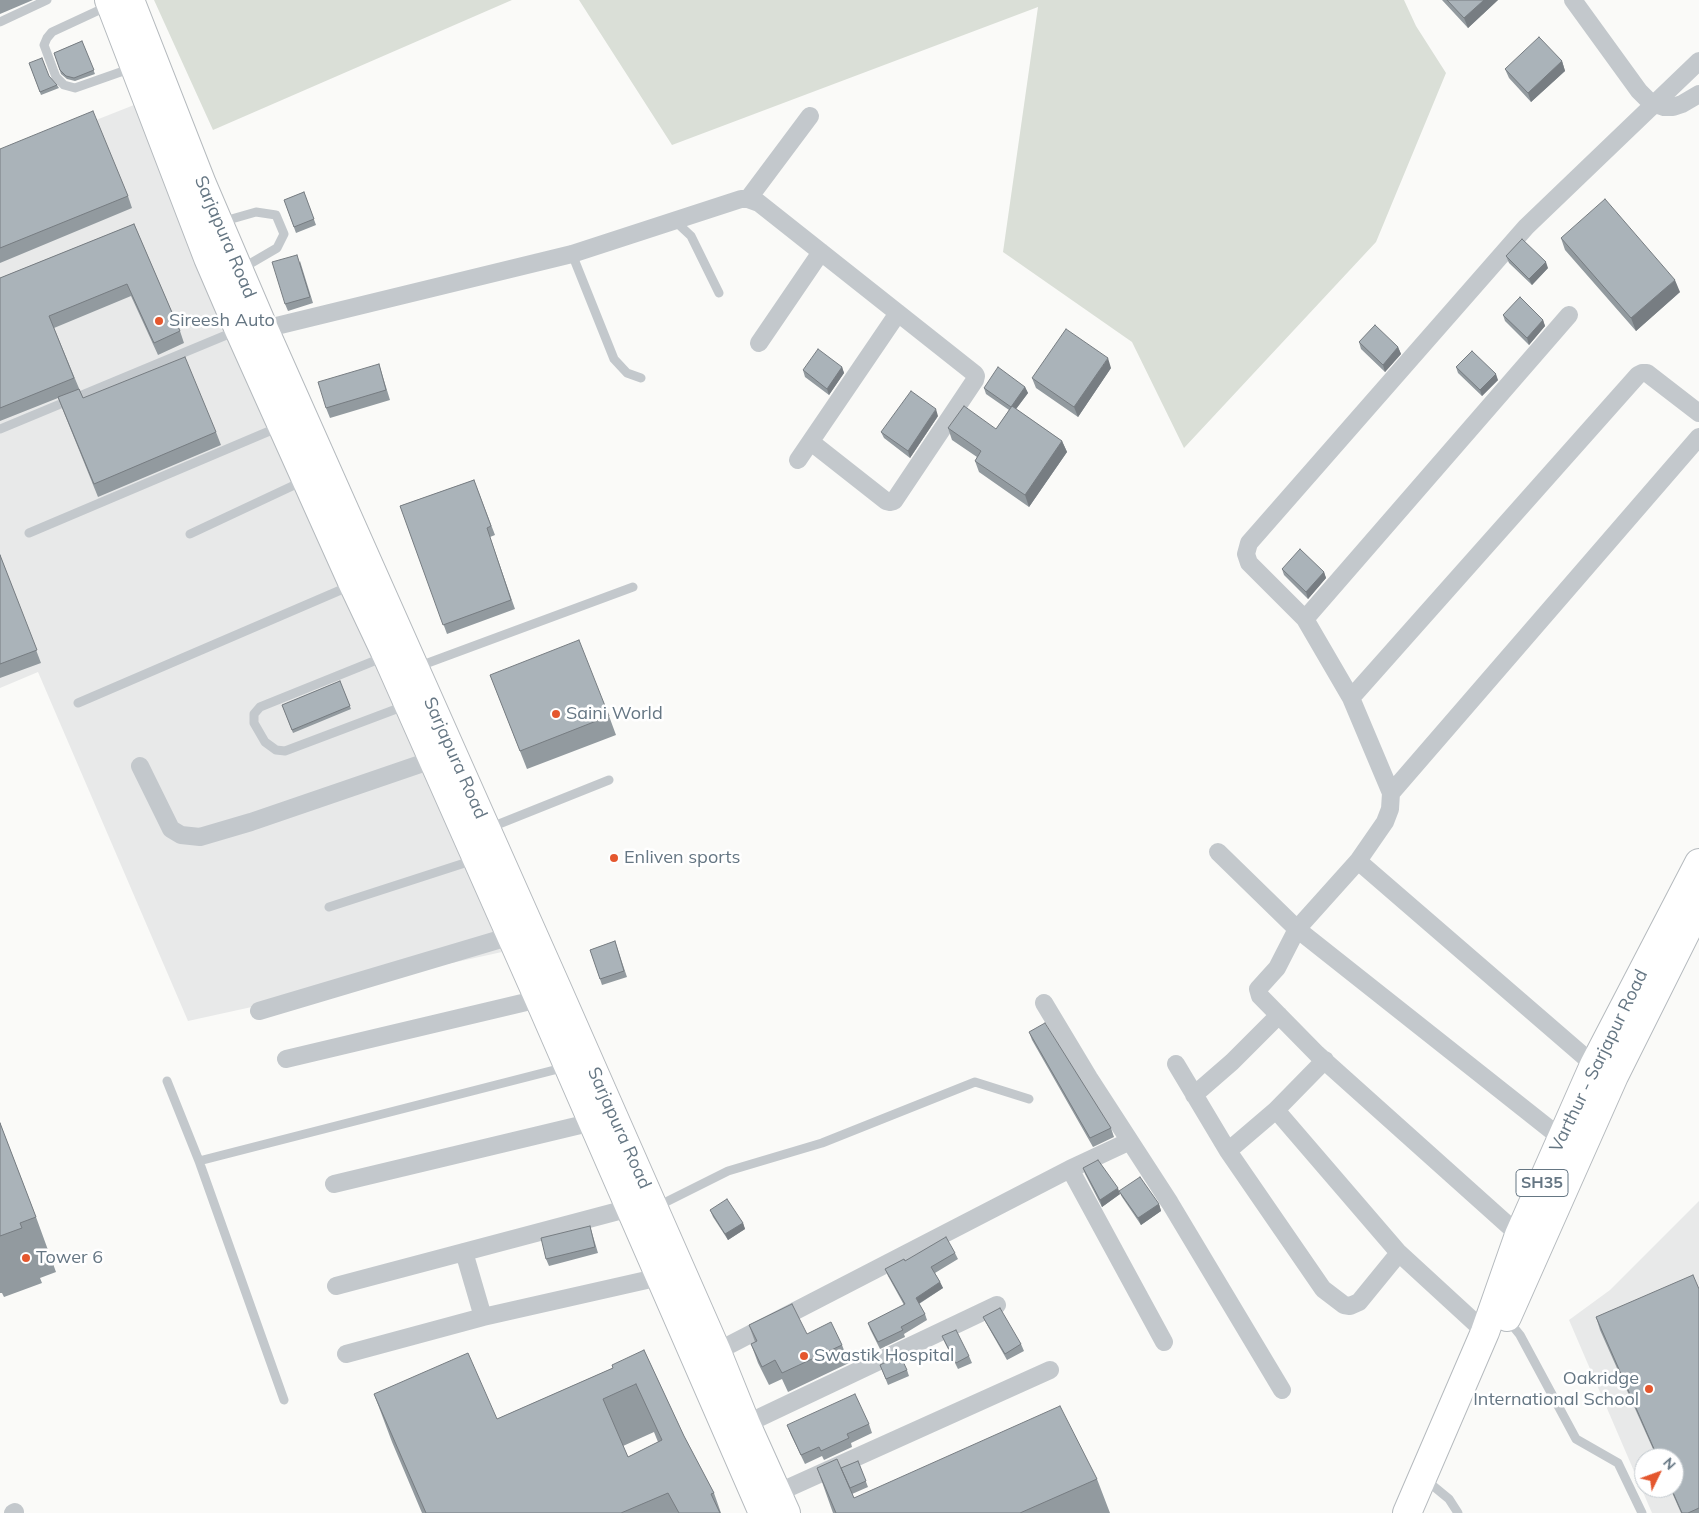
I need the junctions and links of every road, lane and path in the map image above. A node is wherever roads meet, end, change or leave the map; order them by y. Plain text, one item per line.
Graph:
1 (47, 0) edge
2 (1573, 0) edge
3 (117, 2) edge
4 (0, 22) edge
5 (1699, 61) edge
6 (134, 67) junction
7 (1699, 94) edge
8 (1654, 104) junction
9 (810, 116) dead end
10 (748, 199) junction
11 (675, 220) junction
12 (218, 223) junction
13 (821, 252) junction
14 (572, 254) junction
15 (226, 260) junction
16 (719, 293) dead end
17 (898, 313) junction
18 (1569, 315) dead end
19 (251, 330) junction
20 (758, 344) dead end
21 (640, 378) dead end
22 (1699, 413) edge
23 (282, 426) junction
24 (0, 429) edge
25 (1699, 437) edge
26 (811, 442) junction
27 (798, 460) dead end
28 (306, 480) junction
29 (29, 533) dead end
30 (190, 534) dead end
31 (353, 584) junction
32 (633, 587) dead end
33 (1305, 619) junction
34 (387, 656) junction
35 (415, 668) junction
36 (1351, 698) junction
37 (418, 700) junction
38 (78, 703) dead end
39 (432, 760) junction
40 (140, 766) dead end
41 (610, 780) dead end
42 (1391, 793) junction
43 (487, 829) junction
44 (1218, 852) dead end
45 (477, 860) junction
46 (1358, 861) junction
47 (1697, 873) edge
48 (1699, 906) edge
49 (329, 907) dead end
50 (1297, 929) junction
51 (511, 936) junction
52 (539, 999) junction
53 (1044, 1003) dead end
54 (259, 1011) dead end
55 (1279, 1016) junction
56 (286, 1059) dead end
57 (1325, 1060) junction
58 (1176, 1064) dead end
59 (1594, 1065) junction
60 (568, 1066) junction
61 (167, 1081) dead end
62 (1194, 1095) junction
63 (1029, 1099) dead end
64 (1276, 1110) junction
65 (593, 1122) junction
66 (1561, 1138) junction
67 (1130, 1141) junction
68 (1228, 1151) junction
69 (199, 1161) junction
70 (1070, 1169) junction
71 (334, 1184) dead end
72 (642, 1208) junction
73 (1519, 1235) junction
74 (464, 1252) junction
75 (1399, 1253) junction
76 (660, 1277) junction
77 (336, 1286) dead end
78 (997, 1304) dead end
79 (483, 1317) junction
80 (1495, 1320) junction
81 (1164, 1342) dead end
82 (346, 1354) dead end
83 (707, 1356) junction
84 (1050, 1370) dead end
85 (1282, 1390) dead end
86 (284, 1400) dead end
87 (746, 1424) junction
88 (1427, 1482) junction
89 (776, 1506) edge
90 (1407, 1513) edge
91 (1418, 1513) edge
92 (1458, 1513) edge
93 (1642, 1513) edge

1 - 4 lane
2 - 8 street
3 - 6 main road, Sarjapura Road
3 - 6 lane
3 - 12 main road, Sarjapura Road
5 - 8 street
6 - 15 main road, Sarjapura Road
7 - 8 street
8 - 33 street
9 - 10 street
10 - 11 street
10 - 13 street
11 - 14 street
11 - 16 lane
12 - 15 main road, Sarjapura Road
12 - 15 lane
13 - 17 street
13 - 20 street
14 - 19 street
14 - 21 lane
15 - 19 main road, Sarjapura Road
17 - 26 street
17 - 26 street
18 - 33 street
19 - 23 main road, Sarjapura Road
19 - 24 lane
19 - 35 main road, Sarjapura Road
22 - 36 street
23 - 28 main road, Sarjapura Road
23 - 29 lane
25 - 42 street
26 - 27 street
28 - 30 lane
28 - 31 main road, Sarjapura Road
31 - 34 main road, Sarjapura Road
31 - 38 lane
32 - 35 lane
33 - 36 street
34 - 37 main road, Sarjapura Road
34 - 37 lane
35 - 37 main road, Sarjapura Road
36 - 42 street
37 - 39 main road, Sarjapura Road
37 - 43 main road, Sarjapura Road
39 - 40 street
39 - 45 main road, Sarjapura Road
41 - 43 lane
42 - 46 street
43 - 72 main road, Sarjapura Road
44 - 50 street
45 - 49 lane
45 - 51 main road, Sarjapura Road
46 - 50 street
46 - 59 street
47 - 59 main road, Varthur - Sarjapur Road / SH35
48 - 80 main road, Varthur - Sarjapur Road / SH35
50 - 55 street
50 - 66 street
51 - 52 main road, Sarjapura Road
51 - 54 street
52 - 56 street
52 - 60 main road, Sarjapura Road
53 - 67 street
55 - 57 street
55 - 62 street
57 - 64 street
57 - 73 street
58 - 62 street
59 - 66 main road, Varthur - Sarjapur Road / SH35
60 - 65 main road, Sarjapura Road
60 - 69 lane
61 - 69 lane
62 - 68 street
63 - 72 lane
64 - 68 street
64 - 75 street
65 - 71 street
65 - 72 main road, Sarjapura Road
66 - 73 main road, Varthur - Sarjapur Road / SH35
67 - 70 street
67 - 85 street
68 - 75 street
69 - 86 lane
70 - 81 street
70 - 83 street
72 - 74 street
72 - 76 main road, Sarjapura Road
72 - 83 main road, Sarjapura Road
73 - 80 main road, Varthur - Sarjapur Road / SH35
74 - 77 street
74 - 79 street
75 - 80 street
76 - 79 street
76 - 83 main road, Sarjapura Road
78 - 87 street
79 - 82 street
80 - 88 main road, Varthur - Sarjapur Road / SH35
80 - 93 lane
83 - 87 main road, Sarjapura Road
83 - 89 main road, Sarjapura Road
84 - 89 street
87 - 89 main road, Sarjapura Road
88 - 90 main road, Varthur - Sarjapur Road / SH35
88 - 91 main road, Varthur - Sarjapur Road / SH35
88 - 92 lane

